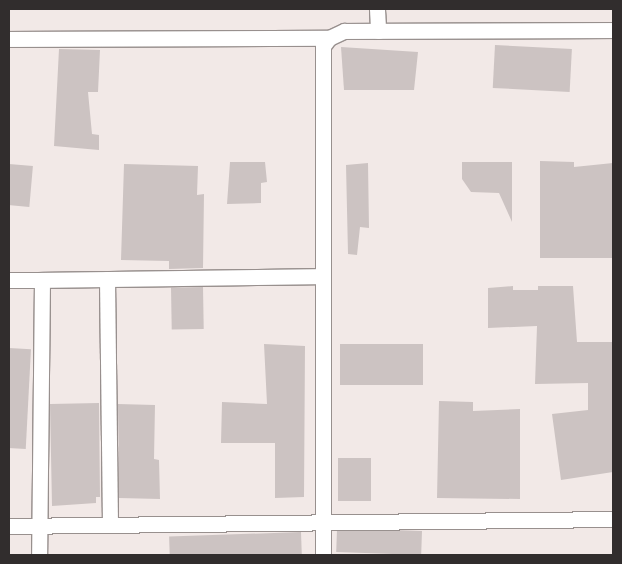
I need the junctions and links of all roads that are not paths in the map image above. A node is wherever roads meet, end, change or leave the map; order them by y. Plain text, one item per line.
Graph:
1 (377, 9) edge
2 (613, 30) edge
3 (378, 31) junction
4 (329, 38) junction
5 (9, 39) edge
6 (323, 276) junction
7 (107, 279) junction
8 (9, 280) edge
9 (42, 280) junction
10 (613, 519) edge
11 (323, 523) junction
12 (110, 525) junction
13 (9, 526) edge
14 (39, 526) junction
15 (39, 555) edge
16 (323, 555) edge

1 - 3 street
2 - 3 street
3 - 4 street
4 - 5 street
4 - 6 street
6 - 7 street
6 - 11 street
7 - 9 street
7 - 12 street
8 - 9 street
9 - 14 street
10 - 11 street
11 - 12 street
11 - 16 street
12 - 14 street
13 - 14 street
14 - 15 street

